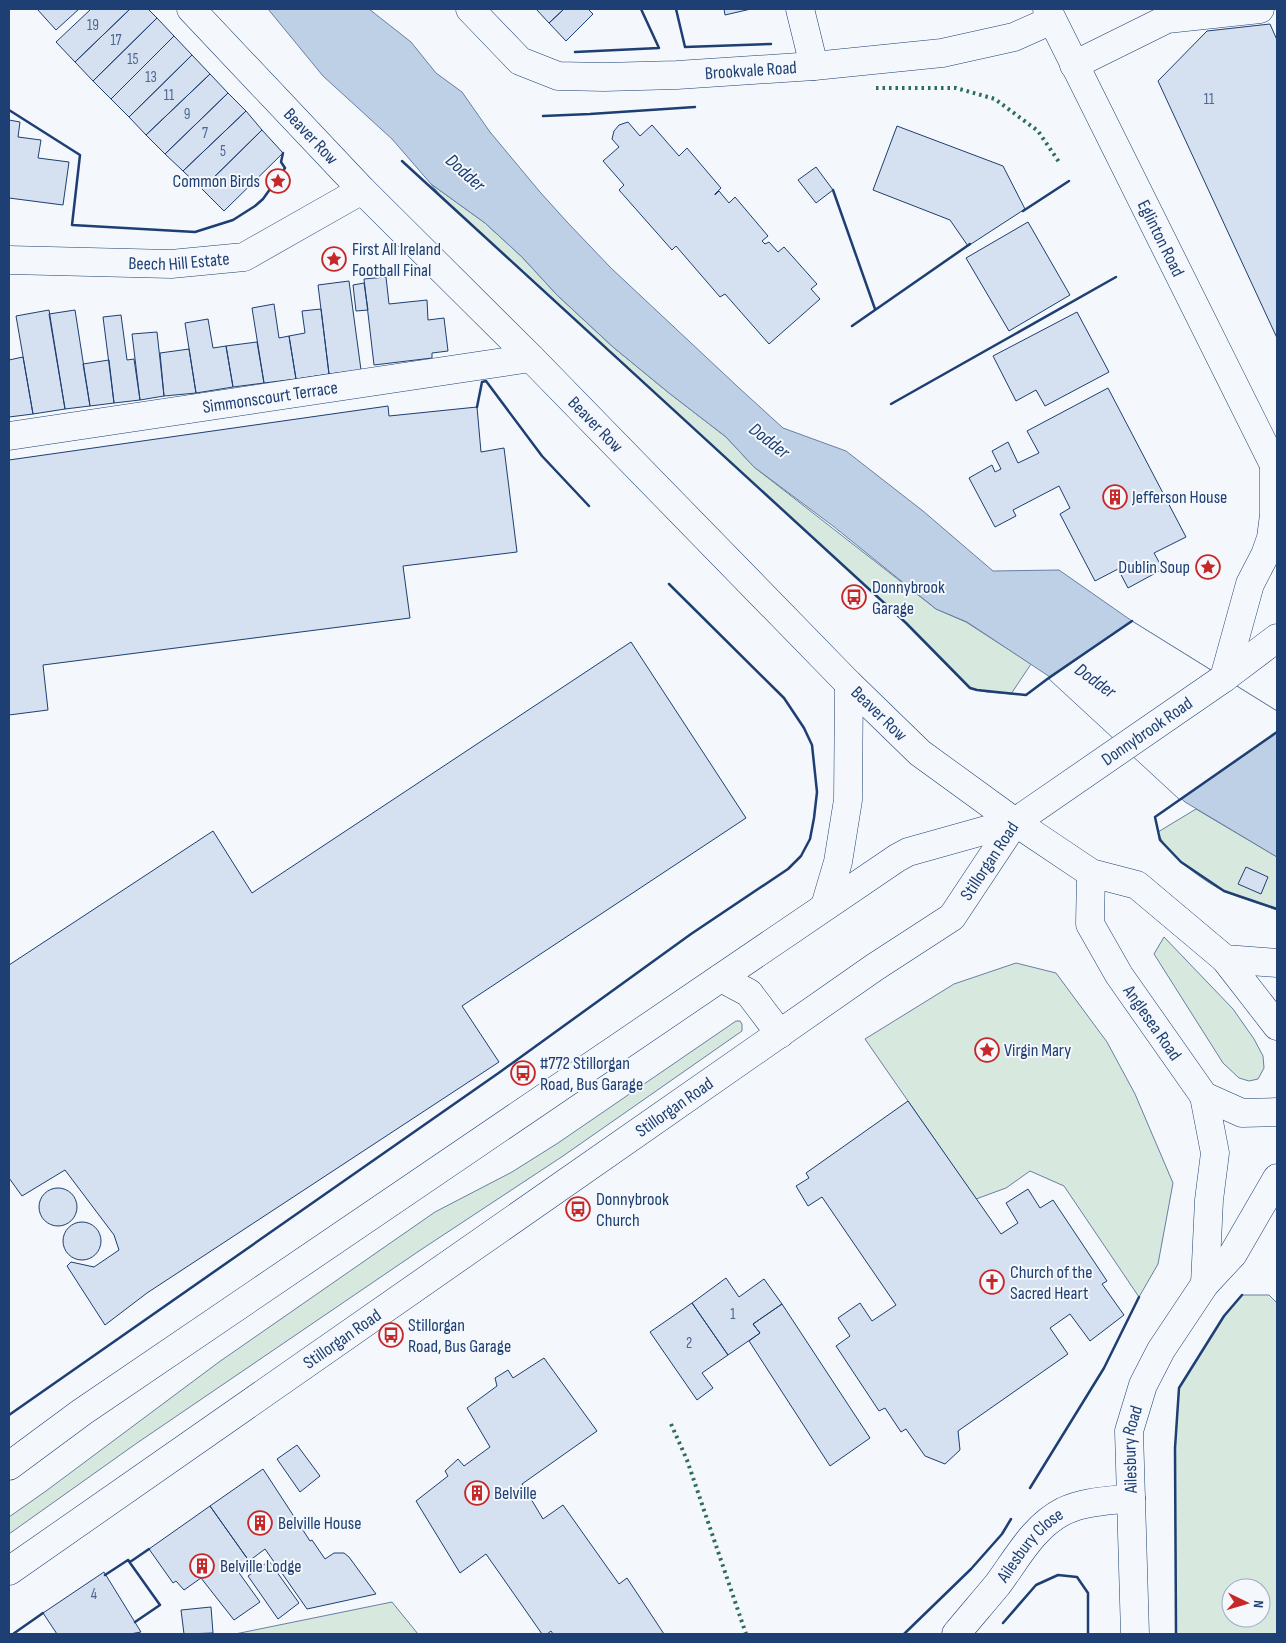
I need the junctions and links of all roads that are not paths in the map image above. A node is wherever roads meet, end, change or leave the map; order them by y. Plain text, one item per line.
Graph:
1 (191, 9) edge
2 (470, 9) edge
3 (800, 9) edge
4 (1260, 9) edge
5 (1049, 14) edge
6 (814, 66) junction
7 (1074, 66) junction
8 (362, 190) junction
9 (9, 260) edge
10 (531, 358) junction
11 (9, 436) edge
12 (1276, 467) edge
13 (1277, 638) edge
14 (1224, 678) junction
15 (849, 684) junction
16 (1015, 822) junction
17 (1091, 873) junction
18 (825, 906) junction
19 (1225, 958) junction
20 (1277, 964) edge
21 (722, 978) junction
22 (1277, 1026) edge
23 (780, 1034) junction
24 (1204, 1096) junction
25 (1277, 1112) edge
26 (1277, 1178) edge
27 (1205, 1284) junction
28 (9, 1466) edge
29 (1131, 1498) junction
30 (9, 1571) edge
31 (956, 1634) edge
32 (1134, 1634) edge

1 - 8 main road, Beaver Row
2 - 6 main road, Brookvale Road
3 - 6 main road
4 - 7 main road
5 - 6 main road, Brookvale Road
5 - 7 main road, Eglinton Road
7 - 12 main road, Eglinton Road
8 - 9 main road, Beech Hill Estate
8 - 10 main road, Beaver Row
10 - 11 main road, Simmonscourt Terrace
10 - 15 main road, Beaver Row
12 - 14 main road
13 - 14 main road, Donnybrook Road
14 - 16 main road, Donnybrook Road
15 - 16 main road, Beaver Row
15 - 18 main road
16 - 17 main road
16 - 18 main road, Stillorgan Road
16 - 23 main road, Stillorgan Road
17 - 19 main road
17 - 24 main road, Anglesea Road
18 - 21 main road, Stillorgan Road
19 - 20 main road
19 - 22 main road
21 - 23 main road
21 - 28 main road, Stillorgan Road
23 - 30 main road, Stillorgan Road
24 - 25 main road
24 - 27 main road
26 - 27 main road, Ailesbury Road
27 - 29 main road, Ailesbury Road
29 - 31 main road, Ailesbury Close
29 - 32 main road, Ailesbury Road

